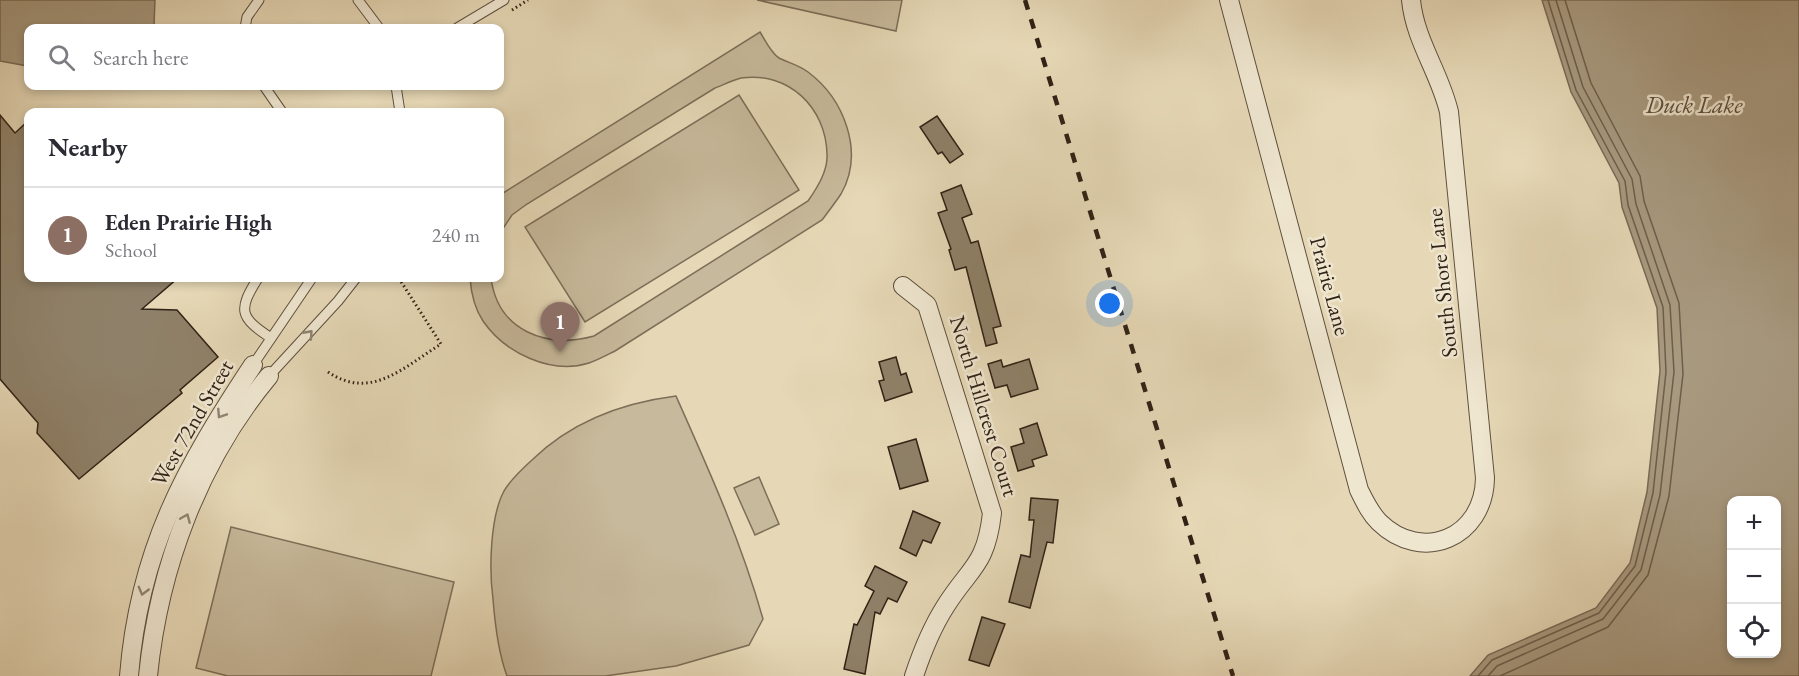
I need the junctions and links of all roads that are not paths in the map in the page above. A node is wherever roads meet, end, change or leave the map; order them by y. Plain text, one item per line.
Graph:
1 (259, 0) edge
2 (358, 0) edge
3 (504, 0) edge
4 (1229, 0) edge
5 (1411, 0) edge
6 (246, 24) edge
7 (376, 24) edge
8 (465, 24) edge
9 (267, 90) edge
10 (397, 90) edge
11 (279, 108) edge
12 (399, 108) edge
13 (256, 282) edge
14 (309, 282) edge
15 (353, 282) edge
16 (903, 286) dead end
17 (271, 338) junction
18 (253, 365) joint
19 (269, 376) joint
20 (1435, 542) joint
21 (129, 676) edge
22 (148, 676) edge
23 (914, 676) edge

1 - 6 lane
2 - 7 lane
3 - 8 lane
4 - 20 street, Prairie Lane
5 - 20 street, South Shore Lane
9 - 11 lane
10 - 12 lane
13 - 17 lane
14 - 17 lane, West 72nd Street
19 -> 15 lane, West 72nd Street
16 - 23 street, North Hillcrest Court
17 - 18 lane, West 72nd Street
18 -> 21 street, West 72nd Street
22 -> 19 street, West 72nd Street

